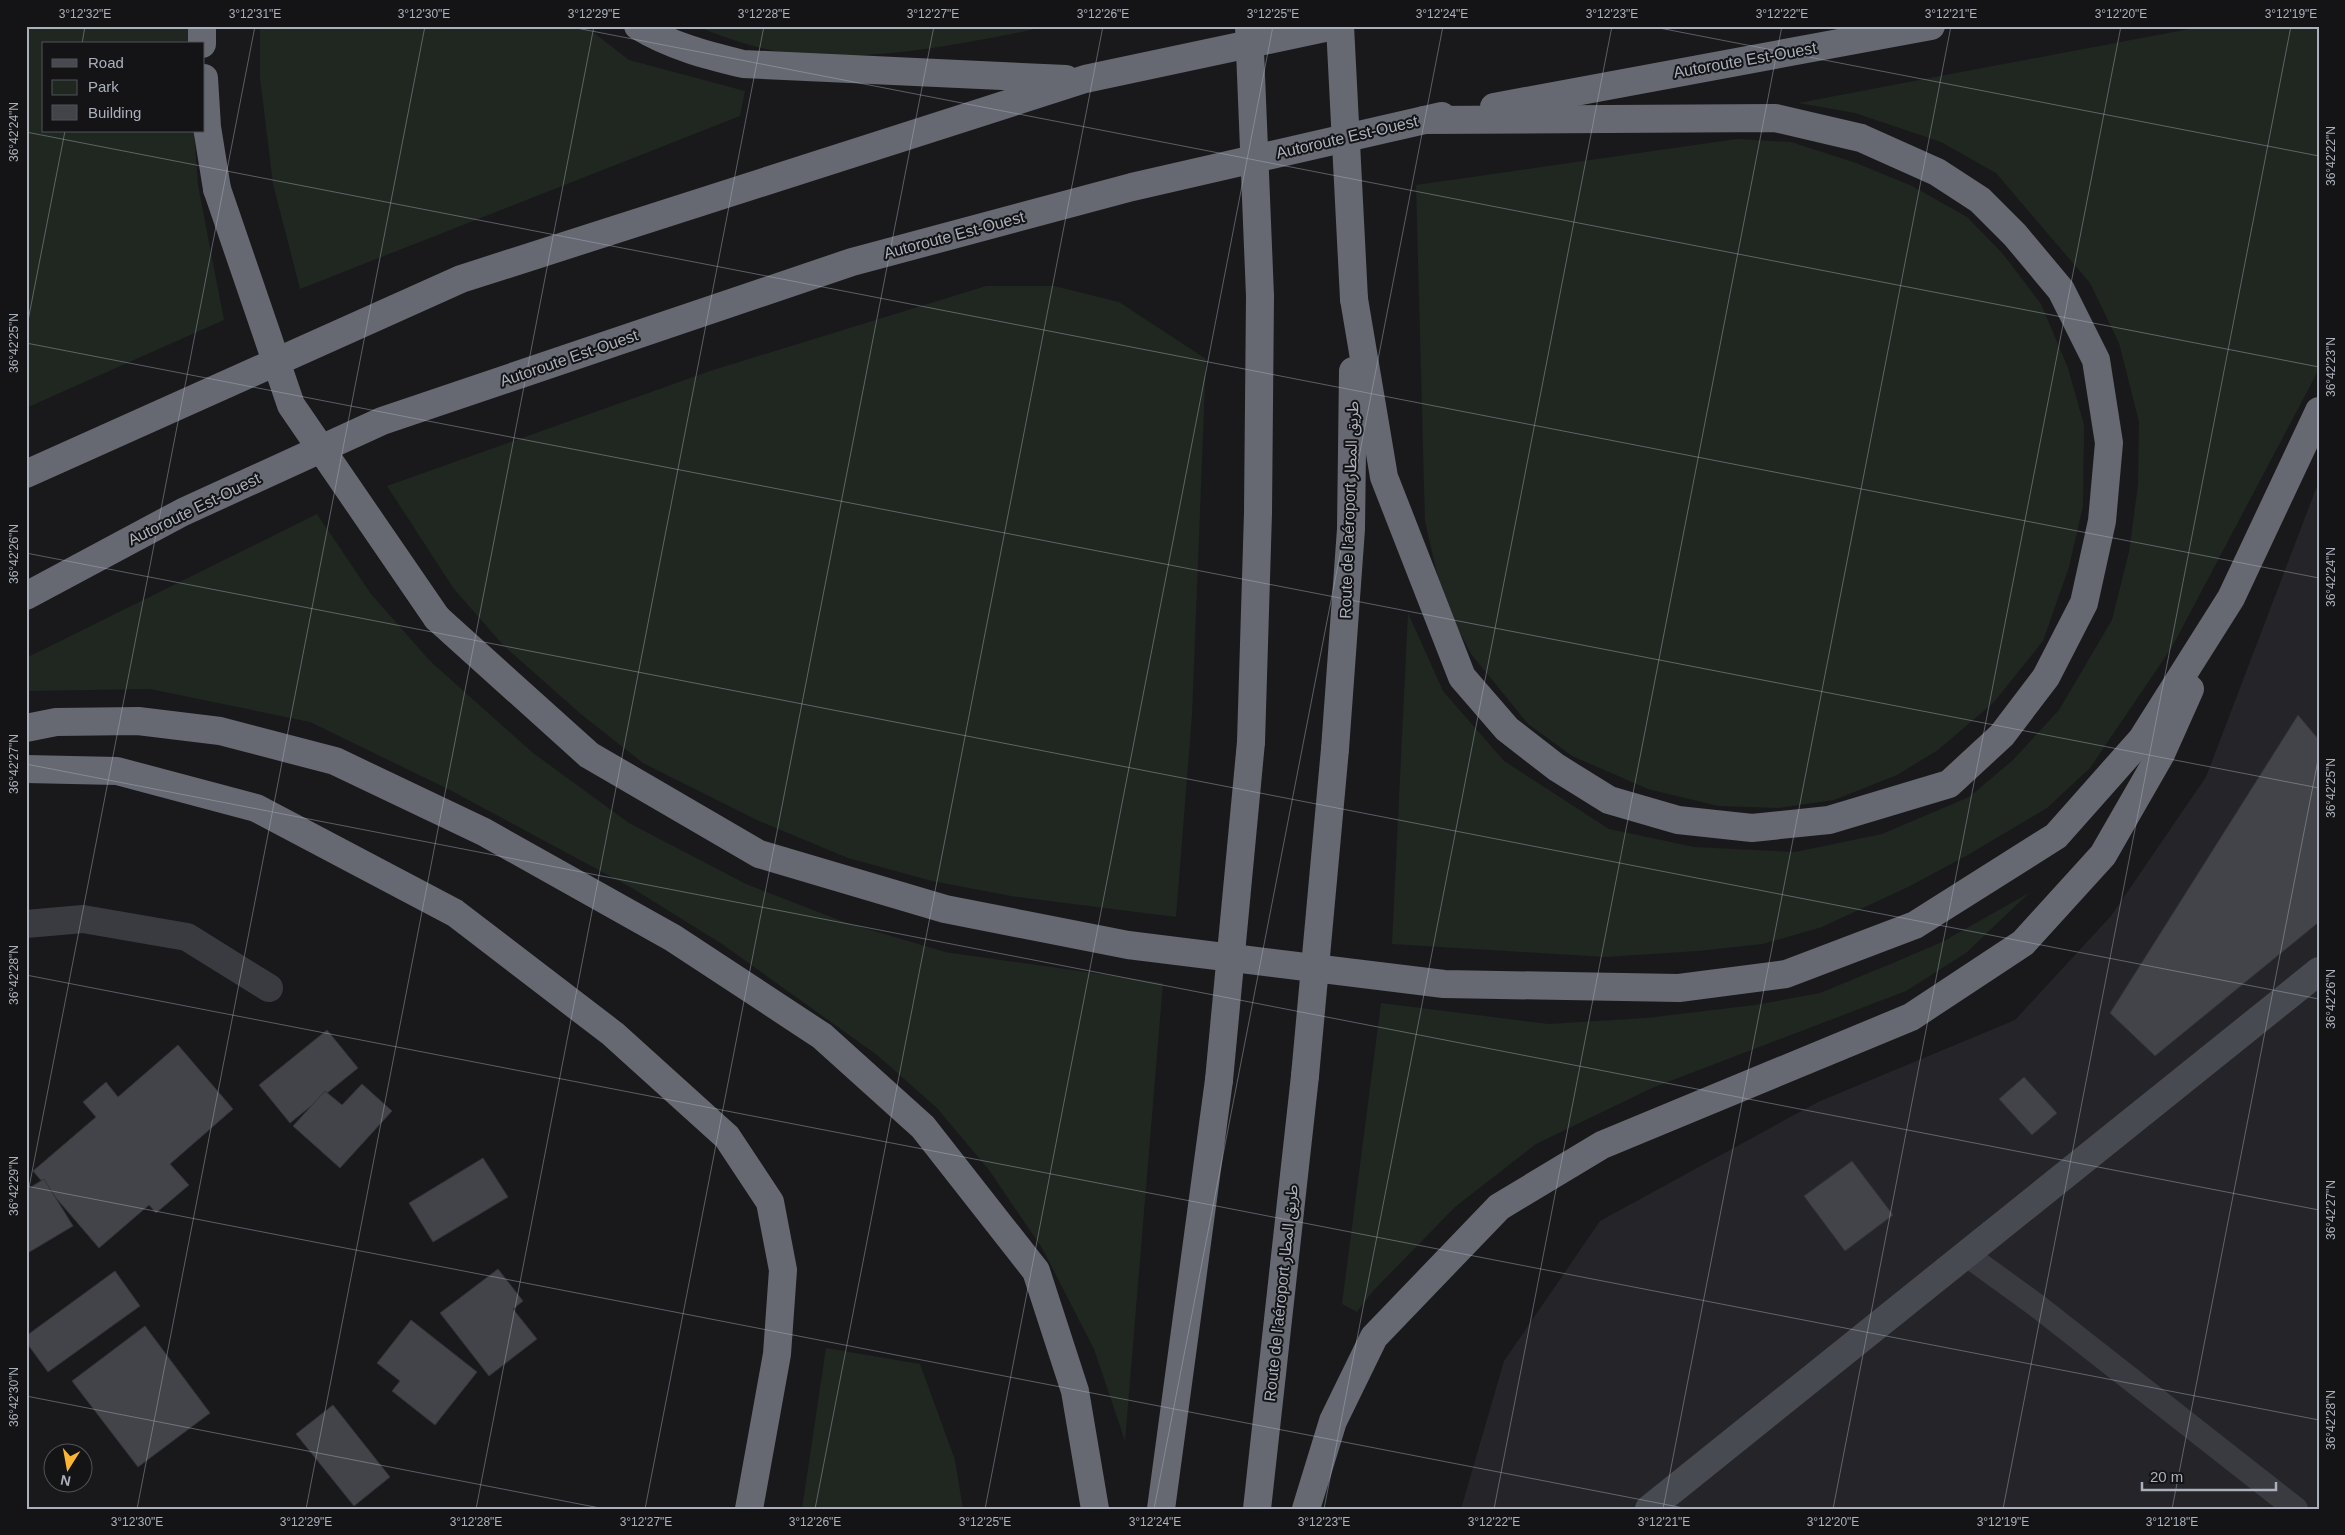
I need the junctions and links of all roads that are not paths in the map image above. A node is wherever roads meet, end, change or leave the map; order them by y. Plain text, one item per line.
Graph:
1 (202, 26) edge
2 (638, 26) edge
3 (1249, 26) edge
4 (1334, 26) edge
5 (1340, 26) edge
6 (1930, 26) edge
7 (202, 42) edge
8 (1084, 79) junction
9 (205, 90) edge
10 (1424, 120) junction
11 (1354, 299) junction
12 (2319, 411) edge
13 (26, 474) edge
14 (26, 596) edge
15 (2231, 598) junction
16 (26, 728) edge
17 (26, 769) edge
18 (26, 924) edge
19 (2319, 971) edge
20 (269, 988) dead end
21 (1967, 1255) junction
22 (749, 1509) edge
23 (1095, 1509) edge
24 (1161, 1509) edge
25 (1257, 1509) edge
26 (1306, 1509) edge
27 (1649, 1509) edge
28 (2296, 1509) edge

1 - 7 highway
2 - 8 highway
3 - 24 highway, bridge
4 - 8 highway
5 - 11 highway, bridge
6 - 10 highway, Autoroute Est-Ouest
8 - 13 highway
9 - 15 highway, bridge
10 - 11 highway
10 - 14 highway, Autoroute Est-Ouest
11 - 25 highway, Route de l'aéroport طريق المطار, bridge
12 - 15 highway
15 - 26 highway
16 - 23 highway
17 - 22 highway
18 - 20 street
19 - 21 main road
21 - 27 main road
21 - 28 lane

